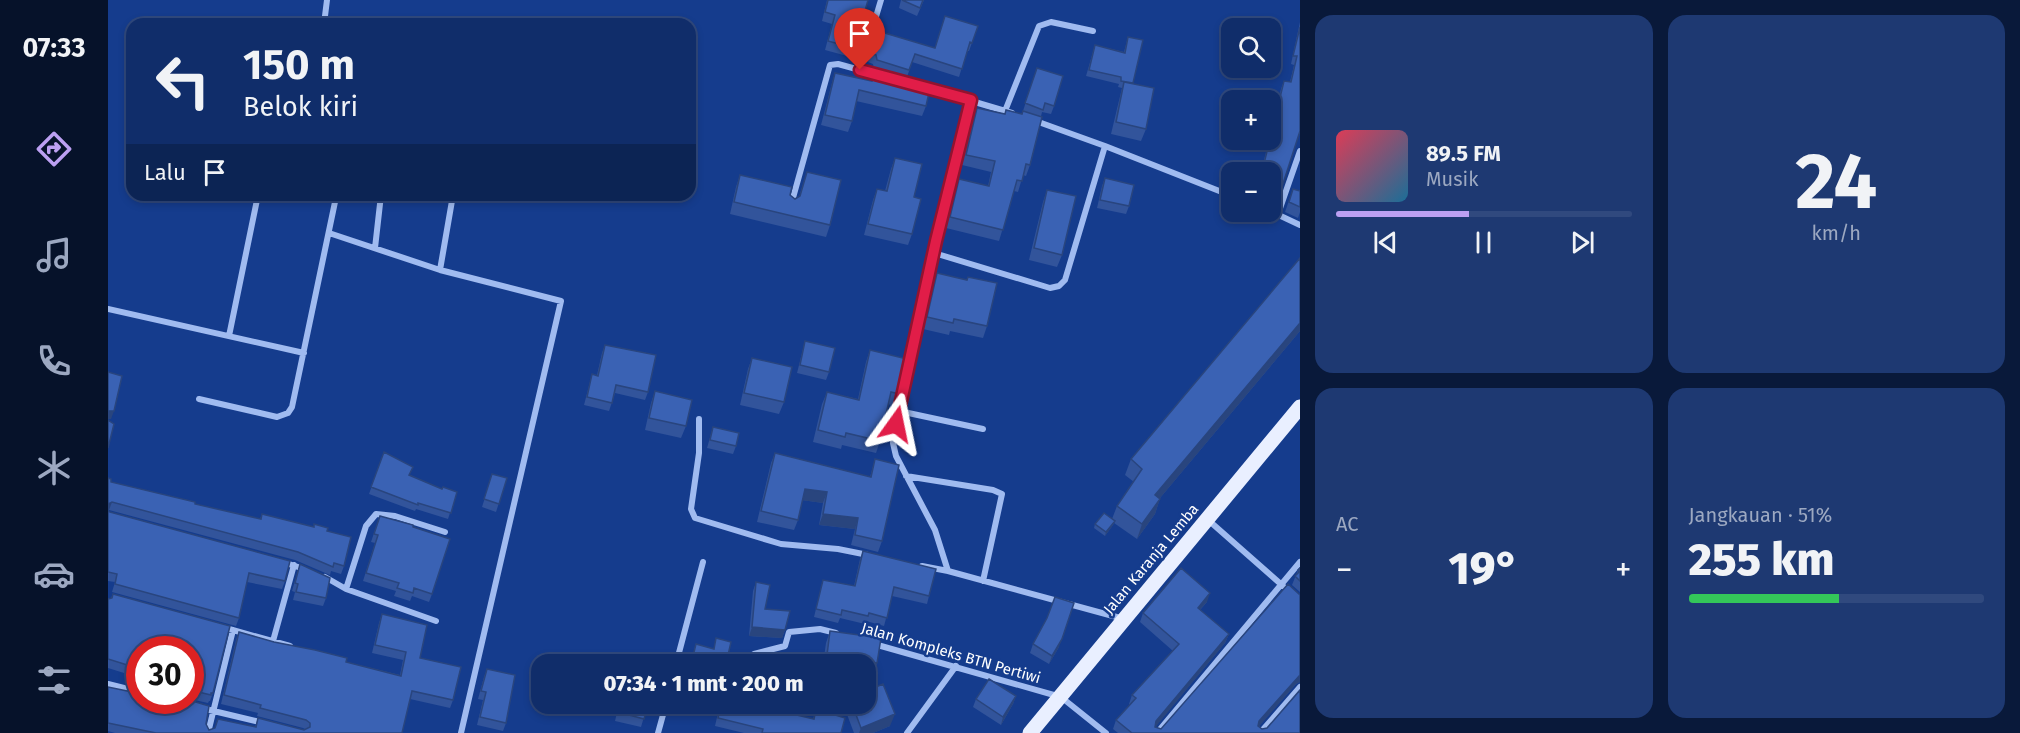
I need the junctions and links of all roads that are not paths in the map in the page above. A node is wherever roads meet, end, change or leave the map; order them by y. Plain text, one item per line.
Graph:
1 (327, 0) edge
2 (881, 0) edge
3 (325, 18) edge
4 (1093, 31) dead end
5 (860, 70) junction
6 (891, 78) edge
7 (914, 84) edge
8 (971, 100) junction
9 (1005, 111) junction
10 (1016, 114) edge
11 (1028, 118) edge
12 (1105, 146) junction
13 (1300, 151) edge
14 (1221, 192) edge
15 (1281, 196) edge
16 (257, 201) edge
17 (380, 201) edge
18 (452, 201) edge
19 (335, 202) dead end
20 (791, 206) edge
21 (1281, 216) edge
22 (1299, 222) edge
23 (329, 233) junction
24 (375, 248) junction
25 (934, 253) junction
26 (440, 270) junction
27 (108, 309) edge
28 (229, 336) junction
29 (304, 353) junction
30 (199, 399) dead end
31 (1300, 407) edge
32 (899, 411) junction
33 (699, 419) dead end
34 (983, 429) dead end
35 (906, 476) junction
36 (1208, 519) junction
37 (445, 532) dead end
38 (871, 556) edge
39 (273, 559) edge
40 (703, 562) dead end
41 (1300, 562) edge
42 (915, 564) edge
43 (294, 565) junction
44 (948, 571) junction
45 (312, 572) edge
46 (323, 576) edge
47 (983, 581) junction
48 (1281, 583) junction
49 (346, 589) junction
50 (1287, 589) edge
51 (1124, 619) junction
52 (436, 621) dead end
53 (212, 624) edge
54 (233, 630) junction
55 (842, 635) edge
56 (273, 640) junction
57 (865, 641) edge
58 (296, 647) edge
59 (679, 654) edge
60 (754, 654) edge
61 (956, 666) junction
62 (108, 684) edge
63 (1300, 687) edge
64 (126, 688) edge
65 (1061, 697) junction
66 (204, 708) edge
67 (213, 710) junction
68 (663, 714) edge
69 (268, 724) edge
70 (208, 733) edge
71 (461, 733) edge
72 (658, 733) edge
73 (907, 733) edge
74 (1030, 733) edge
75 (1106, 733) edge
76 (1157, 733) edge
77 (1260, 733) edge

1 - 3 street
2 - 5 street
4 - 9 street
5 - 6 street
5 - 20 street
7 - 8 street
8 - 9 street
8 - 25 street
9 - 10 street
11 - 12 street
12 - 14 street
12 - 25 street
13 - 15 street
16 - 28 street
17 - 24 street
18 - 26 street
19 - 23 street
21 - 22 street
23 - 24 street
23 - 29 street
24 - 26 street
25 - 32 street
26 - 71 street
27 - 28 street
28 - 29 street
29 - 30 street
31 - 36 main road, Jalan Karanja Lemba
32 - 34 street
32 - 35 street
33 - 38 street
35 - 44 street
35 - 47 street
36 - 48 street
36 - 51 main road, Jalan Karanja Lemba
37 - 49 street
39 - 43 street
40 - 59 street
41 - 48 street
42 - 44 street
43 - 45 street
43 - 56 street
44 - 47 street
46 - 49 street
47 - 51 street
48 - 50 street
48 - 76 street
49 - 52 street
51 - 65 main road, Jalan Karanja Lemba
53 - 54 street
54 - 56 street
54 - 67 street
55 - 60 street, Jalan Kompleks BTN Pertiwi
56 - 58 street
57 - 61 street, Jalan Kompleks BTN Pertiwi
61 - 65 street, Jalan Kompleks BTN Pertiwi
61 - 73 street
62 - 64 street
63 - 77 street
65 - 74 main road, Jalan Karanja Lemba
65 - 75 street, Jalan Kompleks BTN Pertiwi
66 - 67 street
67 - 69 street
67 - 70 street
68 - 72 street

